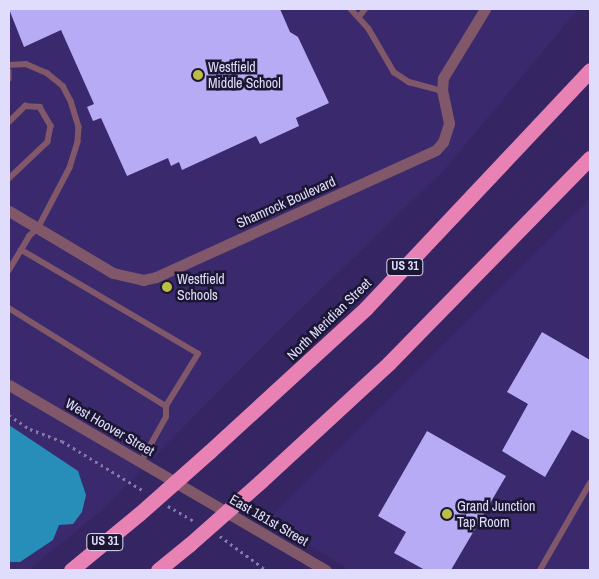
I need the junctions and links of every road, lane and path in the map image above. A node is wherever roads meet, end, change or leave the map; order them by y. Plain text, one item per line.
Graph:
1 (352, 9) edge
2 (365, 9) edge
3 (485, 9) edge
4 (359, 17) junction
5 (9, 65) edge
6 (590, 70) edge
7 (9, 71) edge
8 (9, 79) edge
9 (442, 91) junction
10 (9, 122) edge
11 (590, 158) edge
12 (9, 179) edge
13 (9, 210) edge
14 (38, 228) junction
15 (21, 250) junction
16 (9, 255) edge
17 (16, 259) junction
18 (9, 271) edge
19 (9, 308) edge
20 (9, 385) edge
21 (166, 406) junction
22 (9, 415) edge
23 (141, 462) junction
24 (590, 483) edge
25 (148, 494) dead end
26 (197, 495) joint
27 (165, 504) dead end
28 (198, 523) dead end
29 (215, 533) dead end
30 (71, 570) edge
31 (158, 570) edge
32 (266, 570) edge
33 (326, 570) edge
34 (540, 570) edge

1 - 4 lane
2 - 4 lane
3 - 9 street, Shamrock Boulevard
4 - 9 lane
5 - 14 lane
6 - 30 highway, North Meridian Street / US 31, bridge
7 - 8 lane
9 - 14 street, Shamrock Boulevard
10 - 12 lane
11 - 31 highway, bridge
13 - 14 street, Shamrock Boulevard
14 - 15 lane
15 - 17 lane
15 - 21 lane
16 - 17 lane
17 - 18 lane
19 - 21 lane
20 - 23 street, West Hoover Street
21 - 23 lane
22 - 25 path
23 - 26 street, West Hoover Street
24 - 34 lane
26 - 33 street, East 181st Street
27 - 28 path
29 - 32 path

